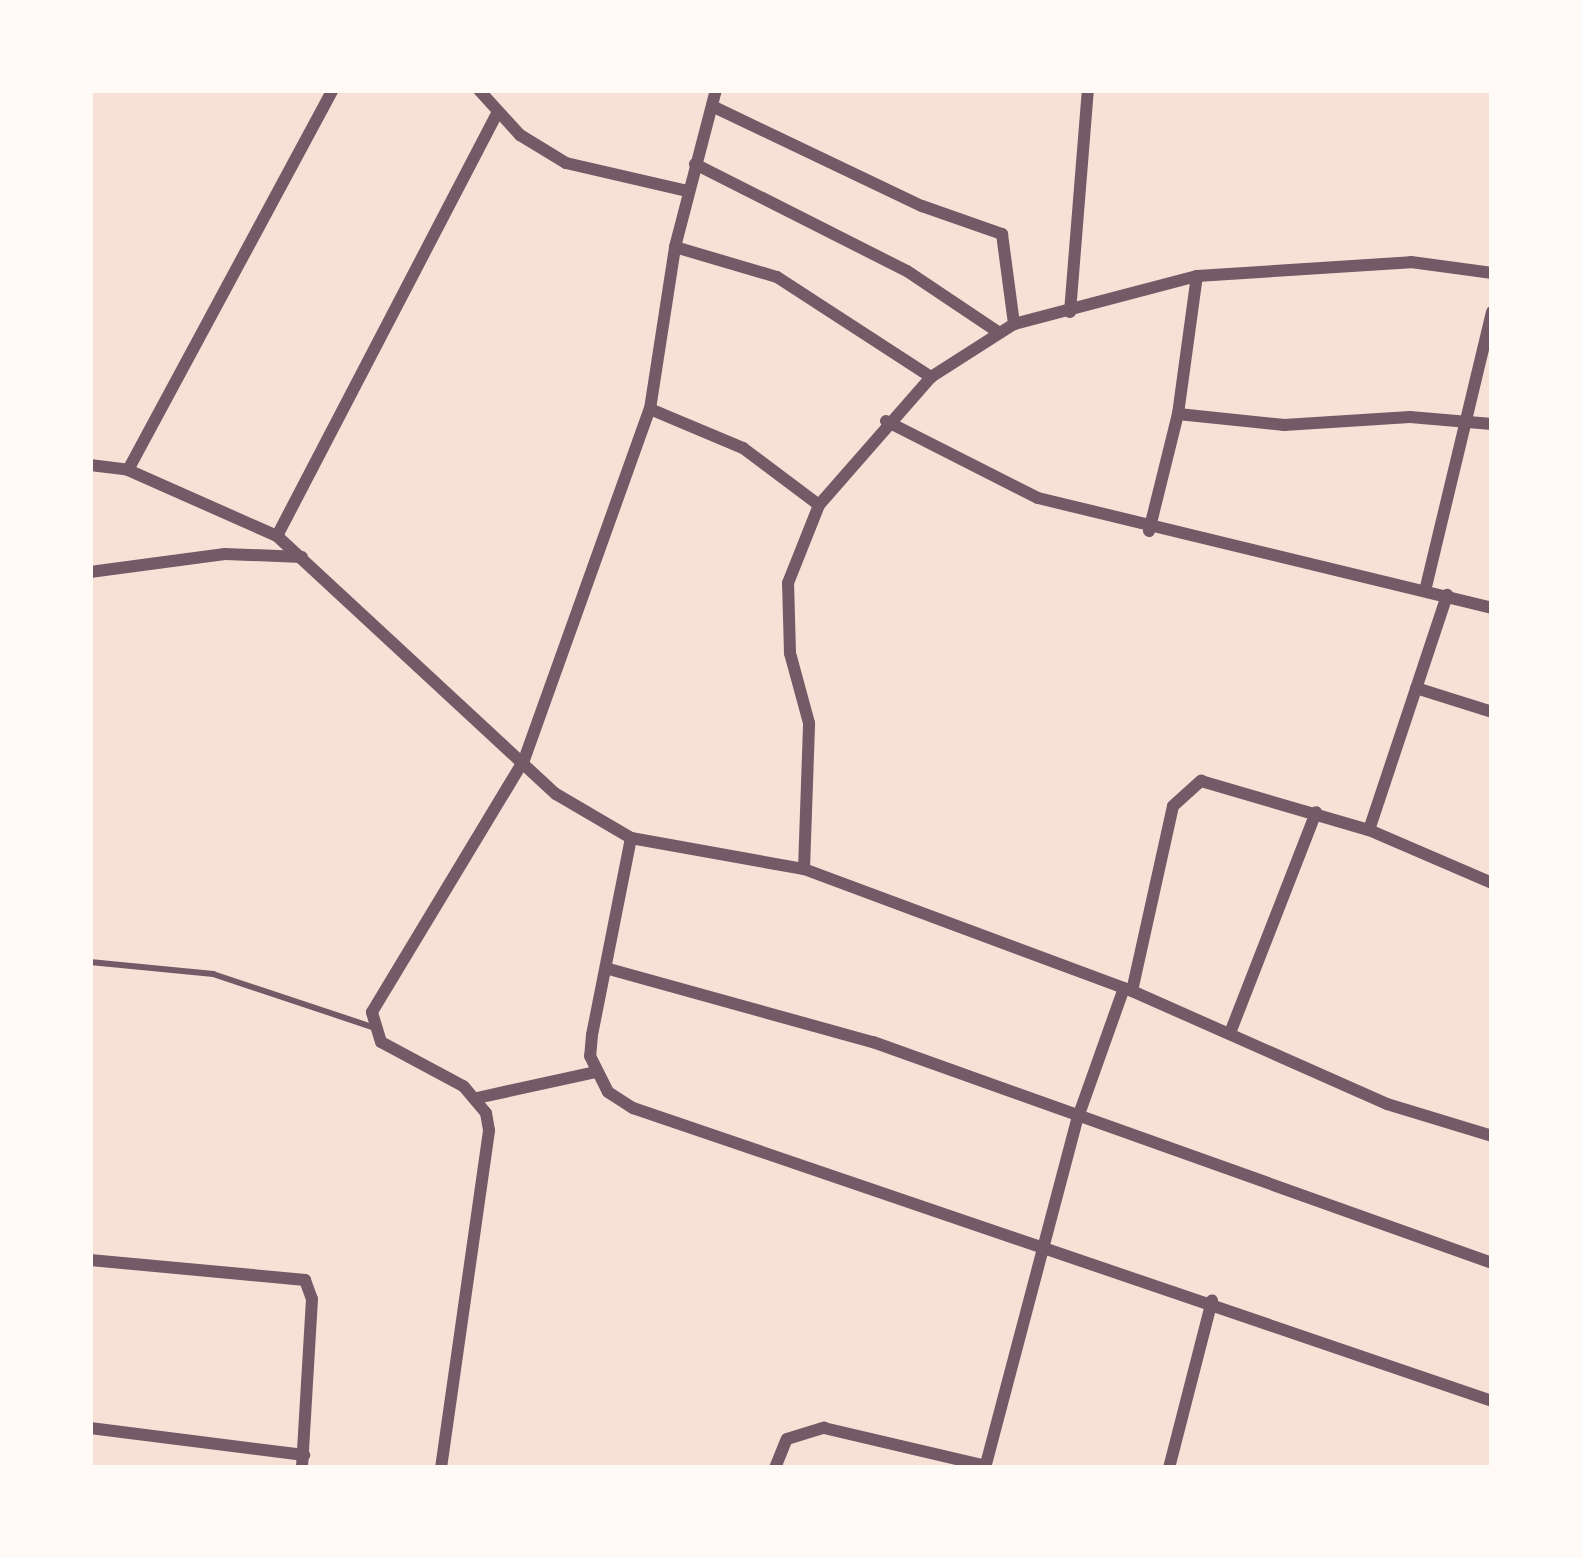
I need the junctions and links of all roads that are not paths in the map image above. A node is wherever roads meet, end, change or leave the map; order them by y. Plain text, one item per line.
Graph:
1 (333, 90) edge
2 (479, 90) edge
3 (716, 90) edge
4 (1088, 90) edge
5 (712, 106) junction
6 (496, 115) junction
7 (695, 164) junction
8 (687, 191) junction
9 (675, 247) junction
10 (1492, 272) edge
11 (1197, 276) junction
12 (1070, 312) junction
13 (1492, 312) edge
14 (1014, 324) junction
15 (998, 332) junction
16 (931, 377) junction
17 (650, 409) junction
18 (1178, 414) junction
19 (886, 421) junction
20 (1466, 424) junction
21 (1492, 424) edge
22 (90, 449) edge
23 (95, 463) edge
24 (128, 470) junction
25 (818, 505) junction
26 (1149, 531) junction
27 (277, 536) junction
28 (302, 556) junction
29 (90, 572) edge
30 (1424, 591) junction
31 (1447, 596) junction
32 (1492, 608) edge
33 (1416, 688) junction
34 (1492, 712) edge
35 (524, 760) junction
36 (1316, 812) junction
37 (1369, 830) junction
38 (632, 838) junction
39 (804, 869) junction
40 (1492, 884) edge
41 (90, 962) edge
42 (609, 969) junction
43 (1128, 989) junction
44 (372, 1027) junction
45 (1230, 1034) junction
46 (595, 1072) junction
47 (477, 1098) junction
48 (1077, 1120) junction
49 (1492, 1136) edge
50 (1044, 1242) junction
51 (90, 1260) edge
52 (1492, 1263) edge
53 (1212, 1300) junction
54 (1492, 1401) edge
55 (90, 1428) edge
56 (303, 1462) edge
57 (986, 1467) edge
58 (442, 1468) edge
59 (775, 1468) edge
60 (1169, 1468) edge

1 - 24 street
2 - 6 street
3 - 5 street
4 - 12 street
5 - 7 street
5 - 14 street
6 - 8 street
6 - 27 street
7 - 8 street
7 - 15 street
8 - 9 street
9 - 16 street
9 - 17 street
10 - 11 street
11 - 12 street
11 - 18 street
12 - 14 street
13 - 20 street
14 - 15 street
15 - 16 street
16 - 19 street
17 - 25 street
17 - 35 street
18 - 20 street
18 - 26 street
19 - 25 street
19 - 26 street
20 - 21 street
20 - 30 street
22 - 23 street
23 - 24 street
24 - 27 street
25 - 39 street
26 - 30 street
27 - 28 street
28 - 29 street
28 - 35 street
30 - 31 street
31 - 32 street
31 - 33 street
33 - 34 street
33 - 37 street
35 - 38 street
35 - 44 street
36 - 37 street
36 - 43 street
36 - 45 street
37 - 40 street
38 - 39 street
38 - 42 street
39 - 43 street
41 - 44 lane
42 - 46 street
42 - 48 street
43 - 45 street
43 - 48 street
44 - 47 street
45 - 49 street
46 - 47 street
46 - 50 street
47 - 58 street
48 - 50 street
48 - 52 street
50 - 53 street
50 - 57 street
51 - 56 street
53 - 54 street
53 - 60 street
55 - 56 street
57 - 59 street

